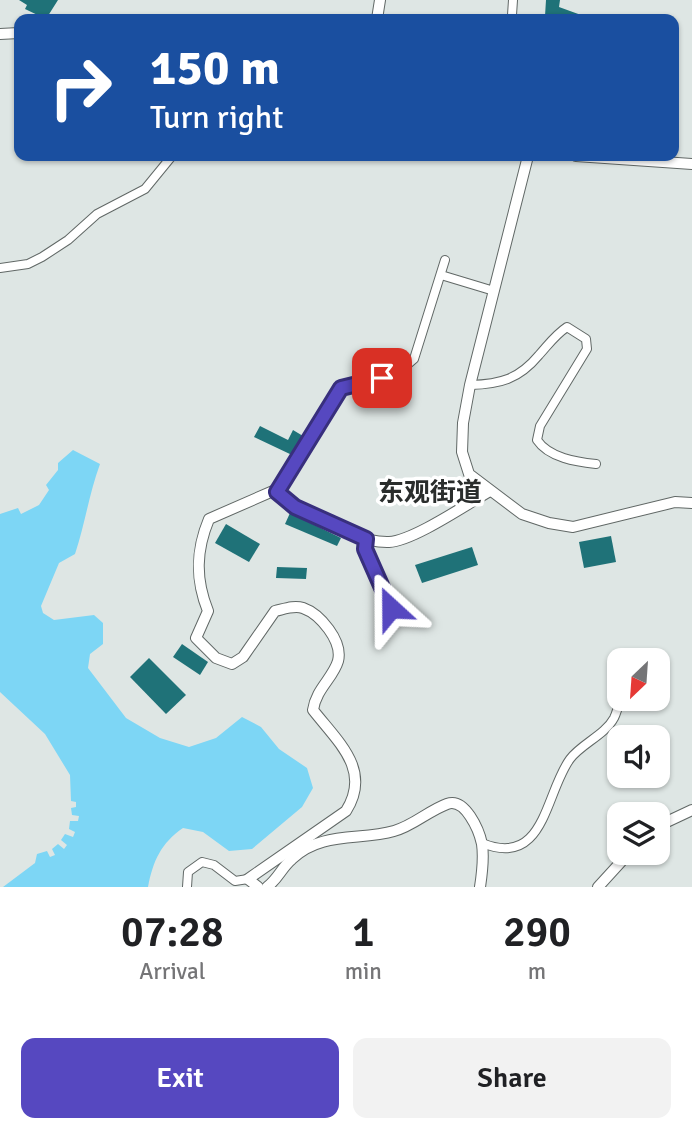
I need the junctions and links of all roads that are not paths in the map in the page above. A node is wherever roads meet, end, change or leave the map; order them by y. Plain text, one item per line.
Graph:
1 (168, 161) edge
2 (527, 161) edge
3 (648, 161) edge
4 (692, 164) edge
5 (445, 260) dead end
6 (0, 268) edge
7 (441, 275) junction
8 (494, 291) junction
9 (470, 384) junction
10 (596, 464) dead end
11 (490, 491) junction
12 (277, 492) junction
13 (692, 503) edge
14 (366, 539) junction
15 (391, 608) dead end
16 (617, 711) edge
17 (692, 810) edge
18 (670, 820) edge
19 (482, 843) junction
20 (619, 865) edge
21 (248, 879) junction
22 (187, 887) edge
23 (258, 887) edge
24 (267, 887) edge
25 (480, 887) edge
26 (598, 887) edge

1 - 6 street
2 - 8 street
3 - 4 street
5 - 7 street
7 - 8 street
7 - 12 street
8 - 9 street
9 - 10 street
9 - 11 street
11 - 13 street
11 - 14 street
12 - 14 street
12 - 21 street
14 - 15 street
16 - 19 street
17 - 18 street
19 - 24 street
19 - 25 street
20 - 26 street
21 - 22 street
21 - 23 street

